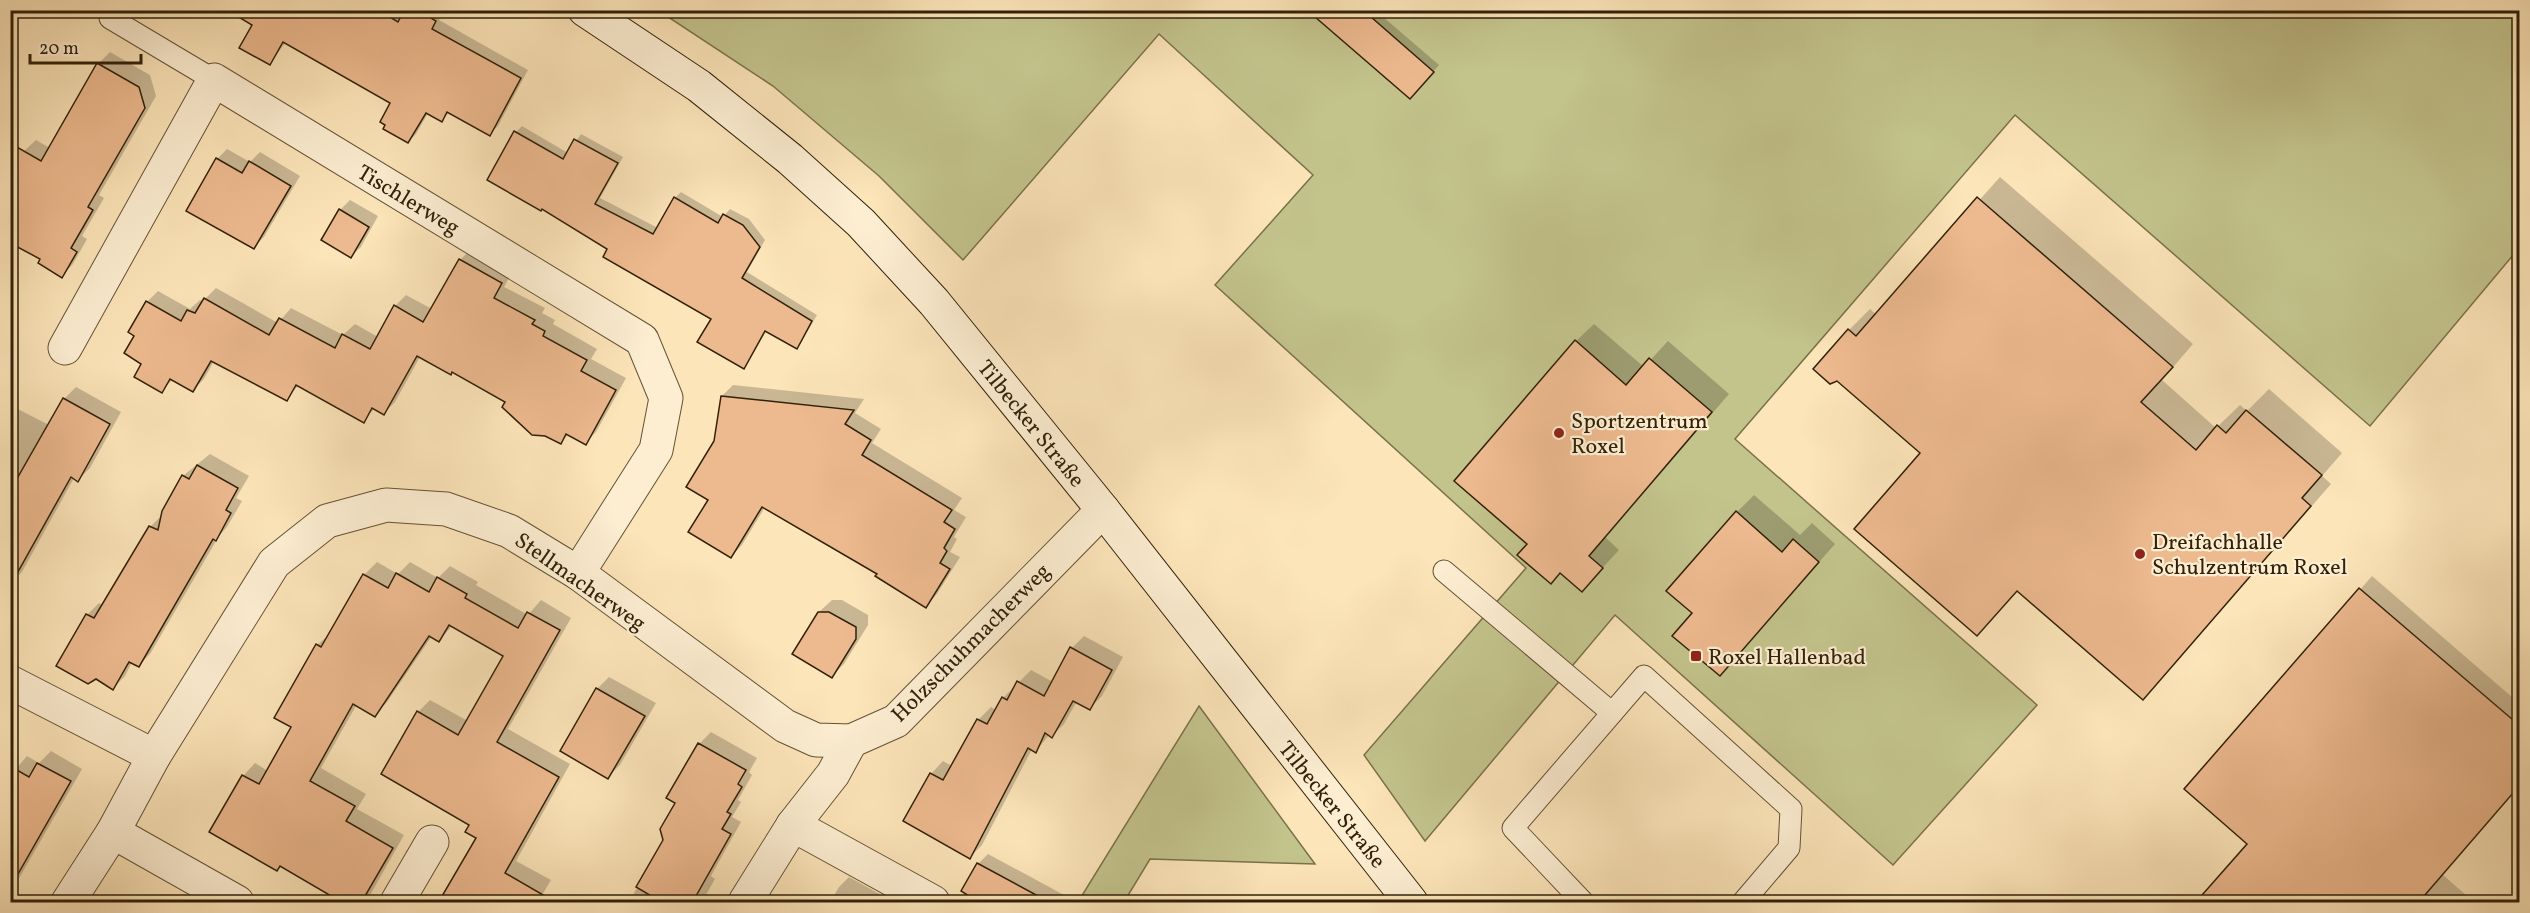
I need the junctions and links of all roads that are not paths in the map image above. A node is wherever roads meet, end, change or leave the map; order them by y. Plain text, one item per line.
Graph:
1 (585, 10) edge
2 (110, 18) dead end
3 (214, 80) junction
4 (65, 348) dead end
5 (1103, 510) junction
6 (1444, 571) dead end
7 (578, 573) junction
8 (10, 682) edge
9 (1612, 713) junction
10 (851, 741) junction
11 (154, 756) junction
12 (793, 825) junction
13 (113, 832) junction
14 (432, 842) dead end
15 (68, 903) edge
16 (237, 903) edge
17 (397, 903) edge
18 (745, 903) edge
19 (933, 903) edge
20 (1411, 903) edge
21 (1583, 903) edge
22 (1743, 903) edge

1 - 5 street, Tilbecker Straße
2 - 3 lane
3 - 4 street
3 - 7 street, Tischlerweg
5 - 10 street, Holzschuhmacherweg
5 - 20 street, Tilbecker Straße
6 - 9 lane
7 - 10 street, Stellmacherweg
7 - 11 street, Stellmacherweg
8 - 11 street
9 - 21 lane
9 - 22 lane
10 - 12 street
11 - 13 street, Stellmacherweg
12 - 18 street
12 - 19 street
13 - 15 street, Stellmacherweg
13 - 16 street
14 - 17 street

